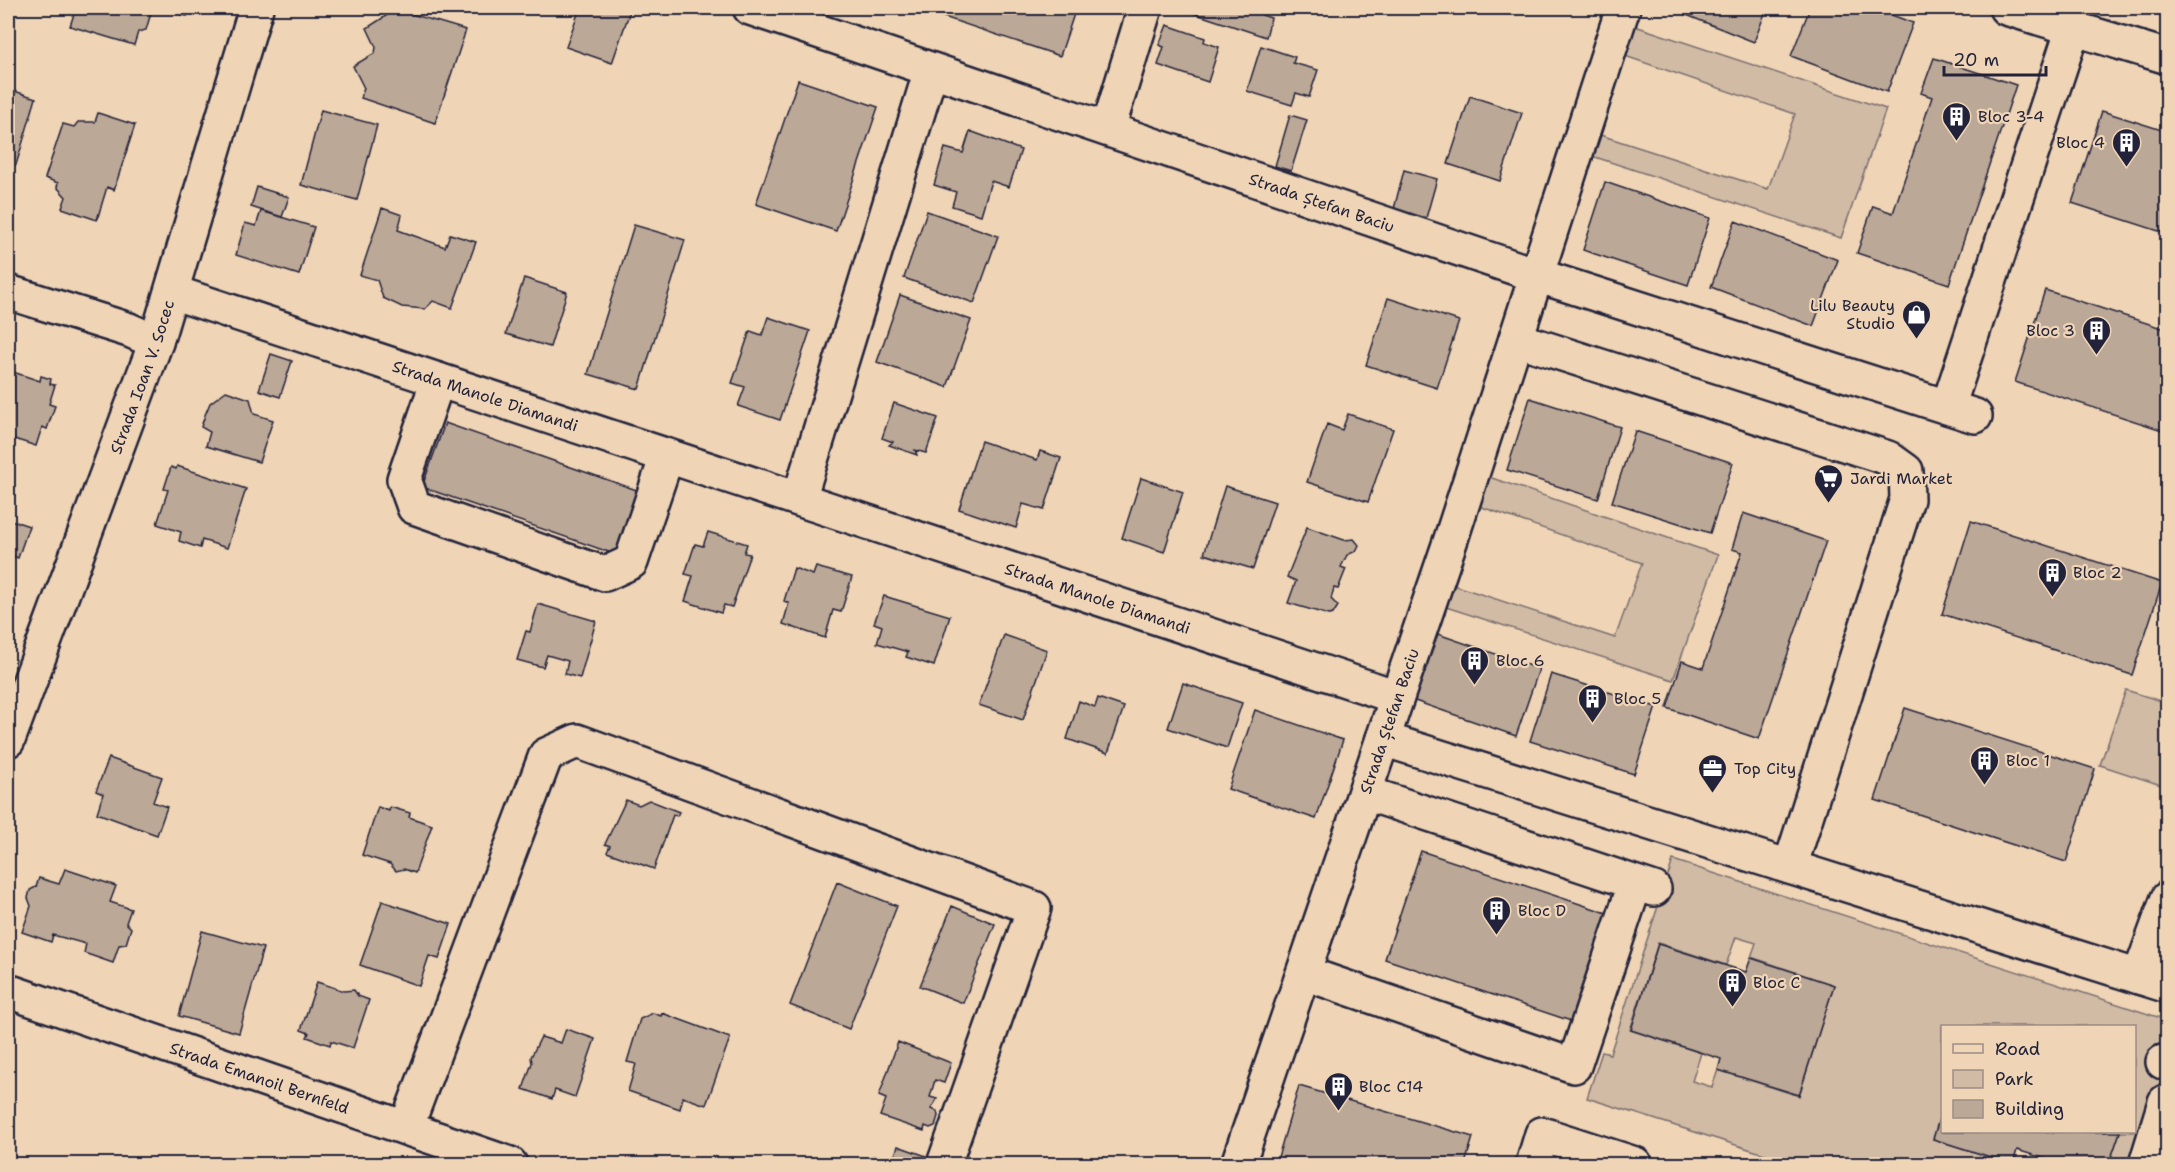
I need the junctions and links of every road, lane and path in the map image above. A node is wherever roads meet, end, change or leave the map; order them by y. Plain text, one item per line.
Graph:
1 (256, 8) edge
2 (750, 8) edge
3 (1145, 8) edge
4 (1623, 8) edge
5 (2006, 8) edge
6 (2073, 28) junction
7 (2168, 57) edge
8 (932, 70) junction
9 (1108, 129) junction
10 (1536, 275) junction
11 (8, 292) edge
12 (171, 292) junction
13 (1516, 339) junction
14 (156, 342) junction
15 (438, 380) junction
16 (667, 456) junction
17 (799, 499) junction
18 (1397, 697) junction
19 (1383, 739) junction
20 (8, 741) edge
21 (1366, 793) junction
22 (1790, 867) junction
23 (1635, 884) junction
24 (2168, 898) edge
25 (1304, 973) junction
26 (2153, 982) edge
27 (8, 991) edge
28 (1606, 1038) dead end
29 (2165, 1102) dead end
30 (406, 1128) junction
31 (510, 1164) edge
32 (944, 1164) edge
33 (1238, 1164) edge
34 (1533, 1164) edge
35 (1635, 1164) edge
36 (2146, 1164) edge

1 - 12 street, Strada Ioan V. Socec
2 - 8 street
3 - 9 street
4 - 10 street, Strada Ștefan Baciu
5 - 6 street
6 - 7 street
6 - 10 street
8 - 9 street, Strada Ștefan Baciu
8 - 17 street
9 - 10 street, Strada Ștefan Baciu
10 - 13 street, Strada Ștefan Baciu
11 - 14 street
12 - 14 street, Strada Ioan V. Socec
12 - 15 street, Strada Manole Diamandi
13 - 18 street, Strada Ștefan Baciu
13 - 22 street
14 - 20 street, Strada Ioan V. Socec
15 - 16 street, Strada Manole Diamandi
15 - 16 street
16 - 17 street, Strada Manole Diamandi
17 - 18 street, Strada Manole Diamandi
18 - 19 street, Strada Ștefan Baciu
19 - 21 street, Strada Ștefan Baciu
19 - 22 street
21 - 23 street
21 - 25 street, Strada Ștefan Baciu
22 - 26 street
23 - 25 street
23 - 28 street
24 - 26 street
25 - 33 street, Strada Ștefan Baciu
27 - 30 street, Strada Emanoil Bernfeld
29 - 36 street
30 - 31 street, Strada Emanoil Bernfeld
30 - 32 street
34 - 35 street

